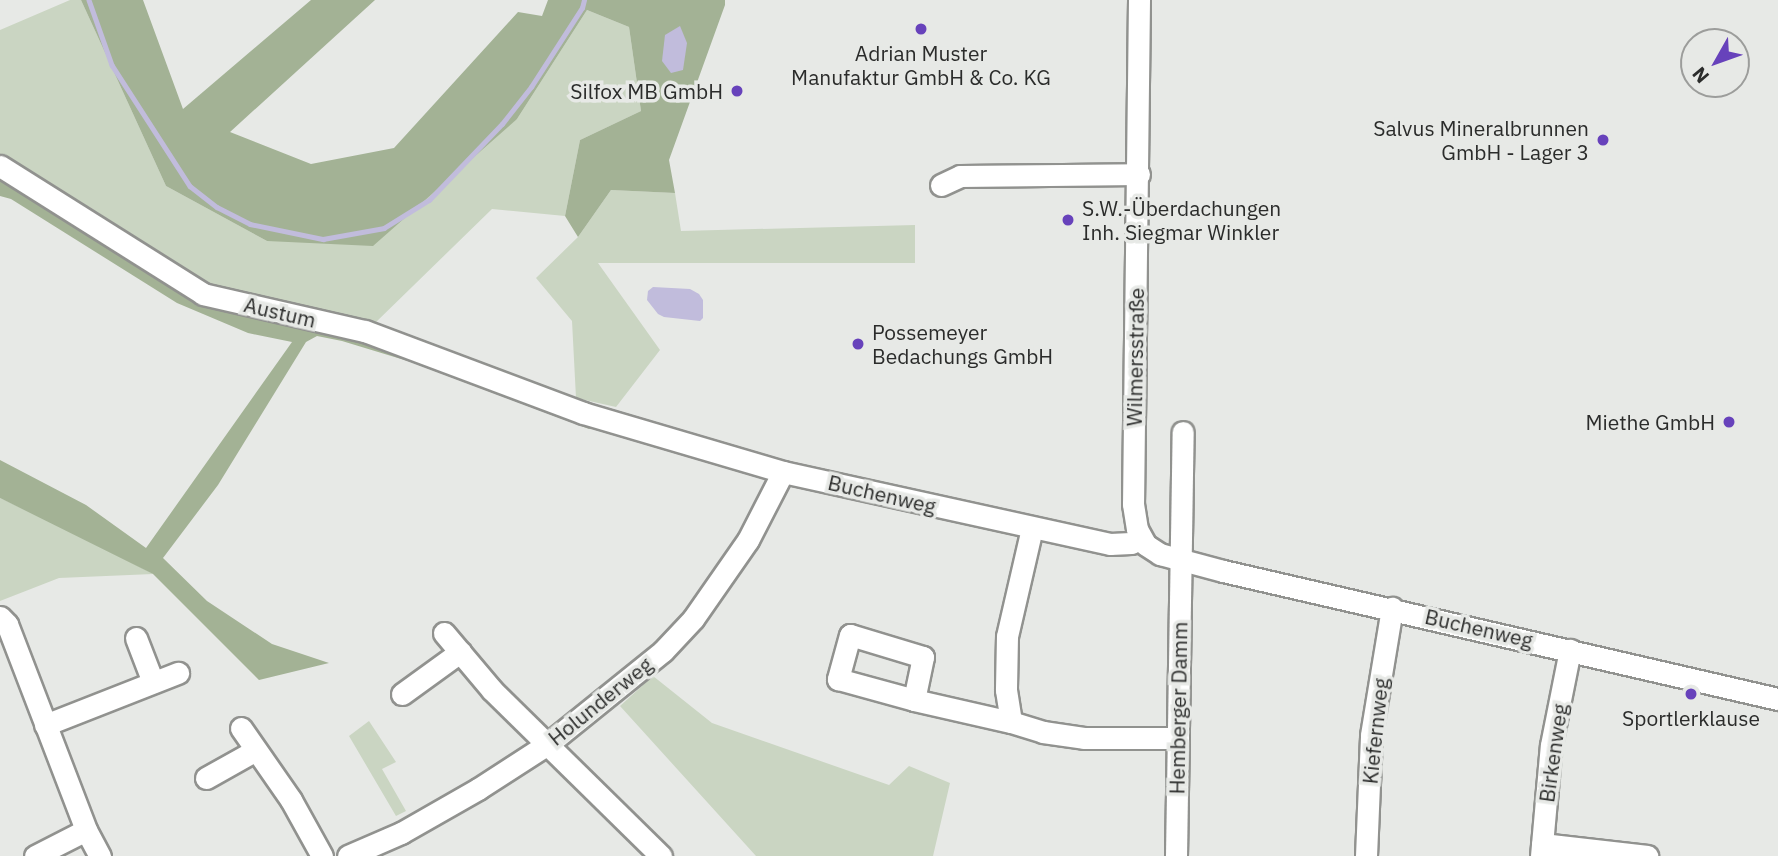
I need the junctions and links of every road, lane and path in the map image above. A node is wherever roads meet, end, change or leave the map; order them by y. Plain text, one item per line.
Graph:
1 (1139, 0) edge
2 (0, 166) edge
3 (1139, 174) junction
4 (941, 185) dead end
5 (583, 413) joint
6 (1183, 432) dead end
7 (783, 472) junction
8 (1032, 528) junction
9 (1141, 538) junction
10 (1180, 559) junction
11 (1392, 608) junction
12 (0, 617) edge
13 (444, 633) dead end
14 (136, 638) dead end
15 (1570, 650) junction
16 (460, 652) junction
17 (178, 673) dead end
18 (153, 682) junction
19 (402, 694) dead end
20 (1778, 699) edge
21 (914, 700) dead end
22 (1011, 722) junction
23 (45, 725) junction
24 (241, 728) dead end
25 (1178, 738) junction
26 (549, 743) junction
27 (256, 750) junction
28 (206, 778) dead end
29 (86, 830) junction
30 (1541, 850) edge
31 (36, 856) edge
32 (100, 856) edge
33 (322, 856) edge
34 (348, 856) edge
35 (659, 856) edge
36 (1176, 856) edge
37 (1366, 856) edge
38 (1647, 856) edge

1 - 3 street, Wilmersstraße
2 - 5 street, Austum
3 - 4 street
3 - 9 street, Wilmersstraße
5 - 7 street, Buchenweg
6 - 10 street
7 - 8 street, Buchenweg
7 - 26 street, Holunderweg
8 - 9 street, Buchenweg
8 - 22 street
9 - 10 street, Buchenweg
10 - 11 street, Buchenweg
10 - 25 street, Hemberger Damm
11 - 15 street, Buchenweg
11 - 37 street, Kiefernweg
12 - 23 street
13 - 16 street
14 - 18 street
15 - 20 street, Buchenweg
15 - 30 street, Birkenweg
16 - 19 street
16 - 26 street
17 - 18 street
18 - 23 street
21 - 22 street
22 - 25 street
23 - 29 street
24 - 27 street
25 - 36 street, Hemberger Damm
26 - 34 street, Holunderweg
26 - 35 street
27 - 28 street
27 - 33 street
29 - 31 street
29 - 32 street
30 - 38 street

